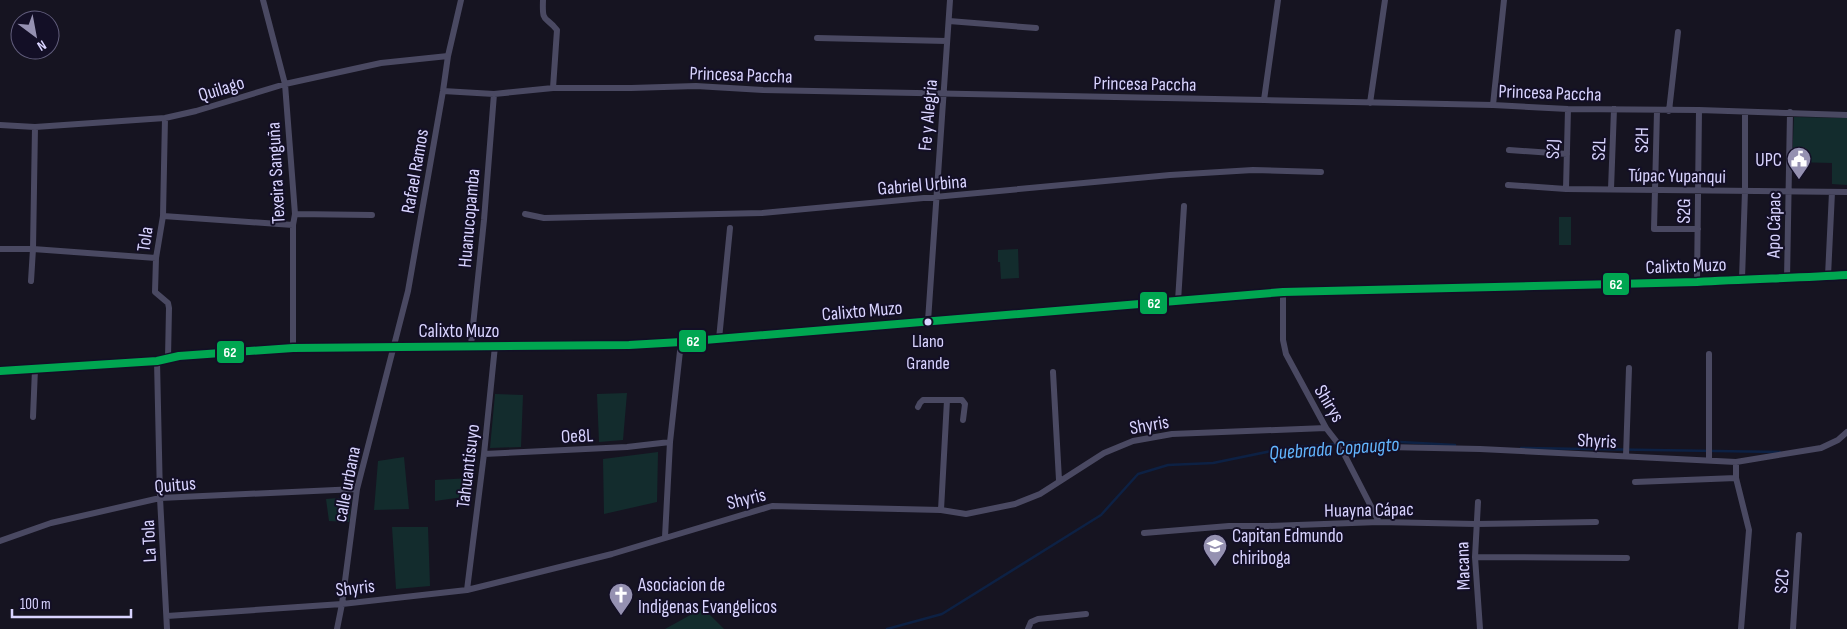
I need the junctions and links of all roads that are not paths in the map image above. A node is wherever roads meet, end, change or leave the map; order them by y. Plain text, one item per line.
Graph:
1 (263, 0) edge
2 (461, 0) edge
3 (543, 0) edge
4 (950, 0) edge
5 (1278, 0) edge
6 (1385, 0) edge
7 (1504, 0) edge
8 (949, 21) junction
9 (1036, 28) dead end
10 (1678, 32) dead end
11 (817, 38) dead end
12 (947, 42) junction
13 (448, 56) junction
14 (285, 84) junction
15 (553, 88) junction
16 (444, 91) junction
17 (494, 94) junction
18 (944, 94) junction
19 (1264, 100) junction
20 (1370, 103) junction
21 (1493, 105) junction
22 (1568, 109) junction
23 (1614, 109) junction
24 (1669, 110) junction
25 (1699, 110) junction
26 (1657, 111) junction
27 (1745, 112) junction
28 (1790, 112) junction
29 (1847, 115) edge
30 (165, 118) junction
31 (0, 125) edge
32 (34, 127) junction
33 (1509, 150) dead end
34 (1567, 154) junction
35 (1321, 172) dead end
36 (1508, 185) dead end
37 (1566, 189) junction
38 (1611, 190) junction
39 (1655, 190) junction
40 (1698, 190) junction
41 (1745, 191) junction
42 (1789, 191) junction
43 (1832, 192) junction
44 (1847, 192) edge
45 (935, 198) junction
46 (1184, 206) dead end
47 (295, 214) junction
48 (525, 214) dead end
49 (372, 215) dead end
50 (162, 216) junction
51 (293, 225) junction
52 (730, 228) dead end
53 (1698, 229) junction
54 (0, 249) edge
55 (33, 249) junction
56 (156, 258) junction
57 (1847, 275) edge
58 (1828, 276) junction
59 (1742, 279) junction
60 (1787, 279) junction
61 (31, 282) dead end
62 (1698, 282) junction
63 (1283, 292) junction
64 (1178, 301) junction
65 (928, 321) junction
66 (719, 339) junction
67 (681, 342) junction
68 (471, 345) junction
69 (494, 346) junction
70 (393, 347) junction
71 (293, 348) junction
72 (1709, 354) dead end
73 (168, 358) junction
74 (157, 361) junction
75 (1629, 368) dead end
76 (35, 369) junction
77 (0, 371) edge
78 (1054, 372) dead end
79 (947, 400) junction
80 (918, 407) dead end
81 (33, 417) dead end
82 (963, 420) dead end
83 (1326, 428) junction
84 (1847, 432) edge
85 (670, 442) junction
86 (1340, 446) junction
87 (484, 454) junction
88 (1626, 456) junction
89 (1709, 460) junction
90 (1736, 462) junction
91 (1736, 478) junction
92 (1059, 480) junction
93 (1635, 482) dead end
94 (357, 489) junction
95 (160, 498) junction
96 (1478, 502) dead end
97 (941, 510) junction
98 (1380, 522) junction
99 (1596, 522) dead end
100 (1476, 524) junction
101 (1144, 533) dead end
102 (1799, 535) dead end
103 (665, 536) junction
104 (0, 540) edge
105 (1475, 557) junction
106 (1627, 558) dead end
107 (467, 590) junction
108 (342, 604) junction
109 (1086, 614) dead end
110 (167, 616) junction
111 (166, 629) edge
112 (336, 629) edge
113 (1028, 629) edge
114 (1480, 629) edge
115 (1741, 629) edge
116 (1793, 629) edge

1 - 14 street, Texeira Sanguña
2 - 13 street, Rafael Ramos
3 - 15 street
4 - 8 street, Fe y Alegria
5 - 19 street
6 - 20 street
7 - 21 street
8 - 9 street
8 - 12 street, Fe y Alegria
10 - 24 street
11 - 12 street
12 - 18 street, Fe y Alegria
13 - 14 street, Quilago
13 - 16 street, Rafael Ramos
14 - 30 street, Quilago
14 - 47 street, Texeira Sanguña
15 - 17 street, Princesa Paccha
15 - 18 street, Princesa Paccha
16 - 17 street, Princesa Paccha
16 - 70 street, Rafael Ramos
17 - 68 street, Huanucopamba
18 - 19 street, Princesa Paccha
18 - 45 street, Fe y Alegria
19 - 20 street, Princesa Paccha
20 - 21 street, Princesa Paccha
21 - 22 street, Princesa Paccha
22 - 23 street, Princesa Paccha
22 - 34 street, S2J
23 - 26 street, Princesa Paccha
23 - 38 street, S2L
24 - 25 street, Princesa Paccha
24 - 26 street, Princesa Paccha
25 - 27 street, Princesa Paccha
25 - 40 street, S2G
26 - 39 street, S2H
27 - 28 street, Princesa Paccha
27 - 41 street
28 - 29 street, Princesa Paccha
28 - 42 street, Apo Cápac
30 - 32 street, Quilago
30 - 50 street, Tola
31 - 32 street, Quilago
32 - 55 street
33 - 34 street
34 - 37 street, S2J
35 - 45 street, Gabriel Urbina
36 - 37 street, Túpac Yupanqui
37 - 38 street, Túpac Yupanqui
38 - 39 street, Túpac Yupanqui
39 - 40 street, Túpac Yupanqui
39 - 53 street, S2H
40 - 41 street, Túpac Yupanqui
40 - 53 street, S2G
41 - 42 street, Túpac Yupanqui
41 - 59 street
42 - 43 street, Túpac Yupanqui
42 - 60 street, Apo Cápac
43 - 44 street, Túpac Yupanqui
43 - 58 street
45 - 48 street, Gabriel Urbina
45 - 65 street, Fe y Alegria
46 - 64 street
47 - 49 street
47 - 51 street, Texeira Sanguña
50 - 51 street
50 - 56 street, Tola
51 - 71 street, Texeira Sanguña
52 - 66 street
53 - 62 street, S2G
54 - 55 street
55 - 56 street
55 - 61 street
56 - 73 street, Tola
57 - 58 street, Calixto Muzo
58 - 60 street, Calixto Muzo
59 - 60 street, Calixto Muzo
59 - 62 street, Calixto Muzo
62 - 63 street, Calixto Muzo
63 - 64 street, Calixto Muzo
63 - 83 street, Shirys
64 - 65 street, Calixto Muzo
65 - 66 street, Calixto Muzo
66 - 67 street, Calixto Muzo
67 - 69 street, Calixto Muzo
67 - 85 street
68 - 69 street, Calixto Muzo
68 - 70 street, Calixto Muzo
69 - 87 street, Tahuantisuyo
70 - 71 street, Calixto Muzo
70 - 94 street, calle urbana
71 - 73 street, Calixto Muzo
72 - 89 street
73 - 74 street, Calixto Muzo
74 - 76 street, Calixto Muzo
74 - 95 street, La Tola
75 - 88 street
76 - 77 street, Calixto Muzo
76 - 81 street
78 - 92 street
79 - 80 street
79 - 82 street
79 - 97 street
83 - 86 street, Shirys
83 - 92 street, Shyris
84 - 90 street, Shyris
85 - 87 street, Oe8L
85 - 103 street
86 - 88 street, Shyris
86 - 98 street, Shirys
87 - 107 street, Tahuantisuyo
88 - 89 street, Shyris
89 - 90 street, Shyris
90 - 91 street
91 - 93 street
91 - 115 street
92 - 97 street, Shyris
94 - 95 street, Quitus
94 - 108 street, calle urbana
95 - 104 street, Quitus
95 - 110 street, La Tola
96 - 100 street, Macana
97 - 103 street, Shyris
98 - 100 street, Huayna Cápac
98 - 101 street, Huayna Cápac
99 - 100 street, Huayna Cápac
100 - 105 street, Macana
102 - 116 street, S2C
103 - 107 street, Shyris
105 - 106 street
105 - 114 street, Macana
107 - 108 street, Shyris
108 - 110 street, Shyris
108 - 112 street, calle urbana
109 - 113 street
110 - 111 street, La Tola

